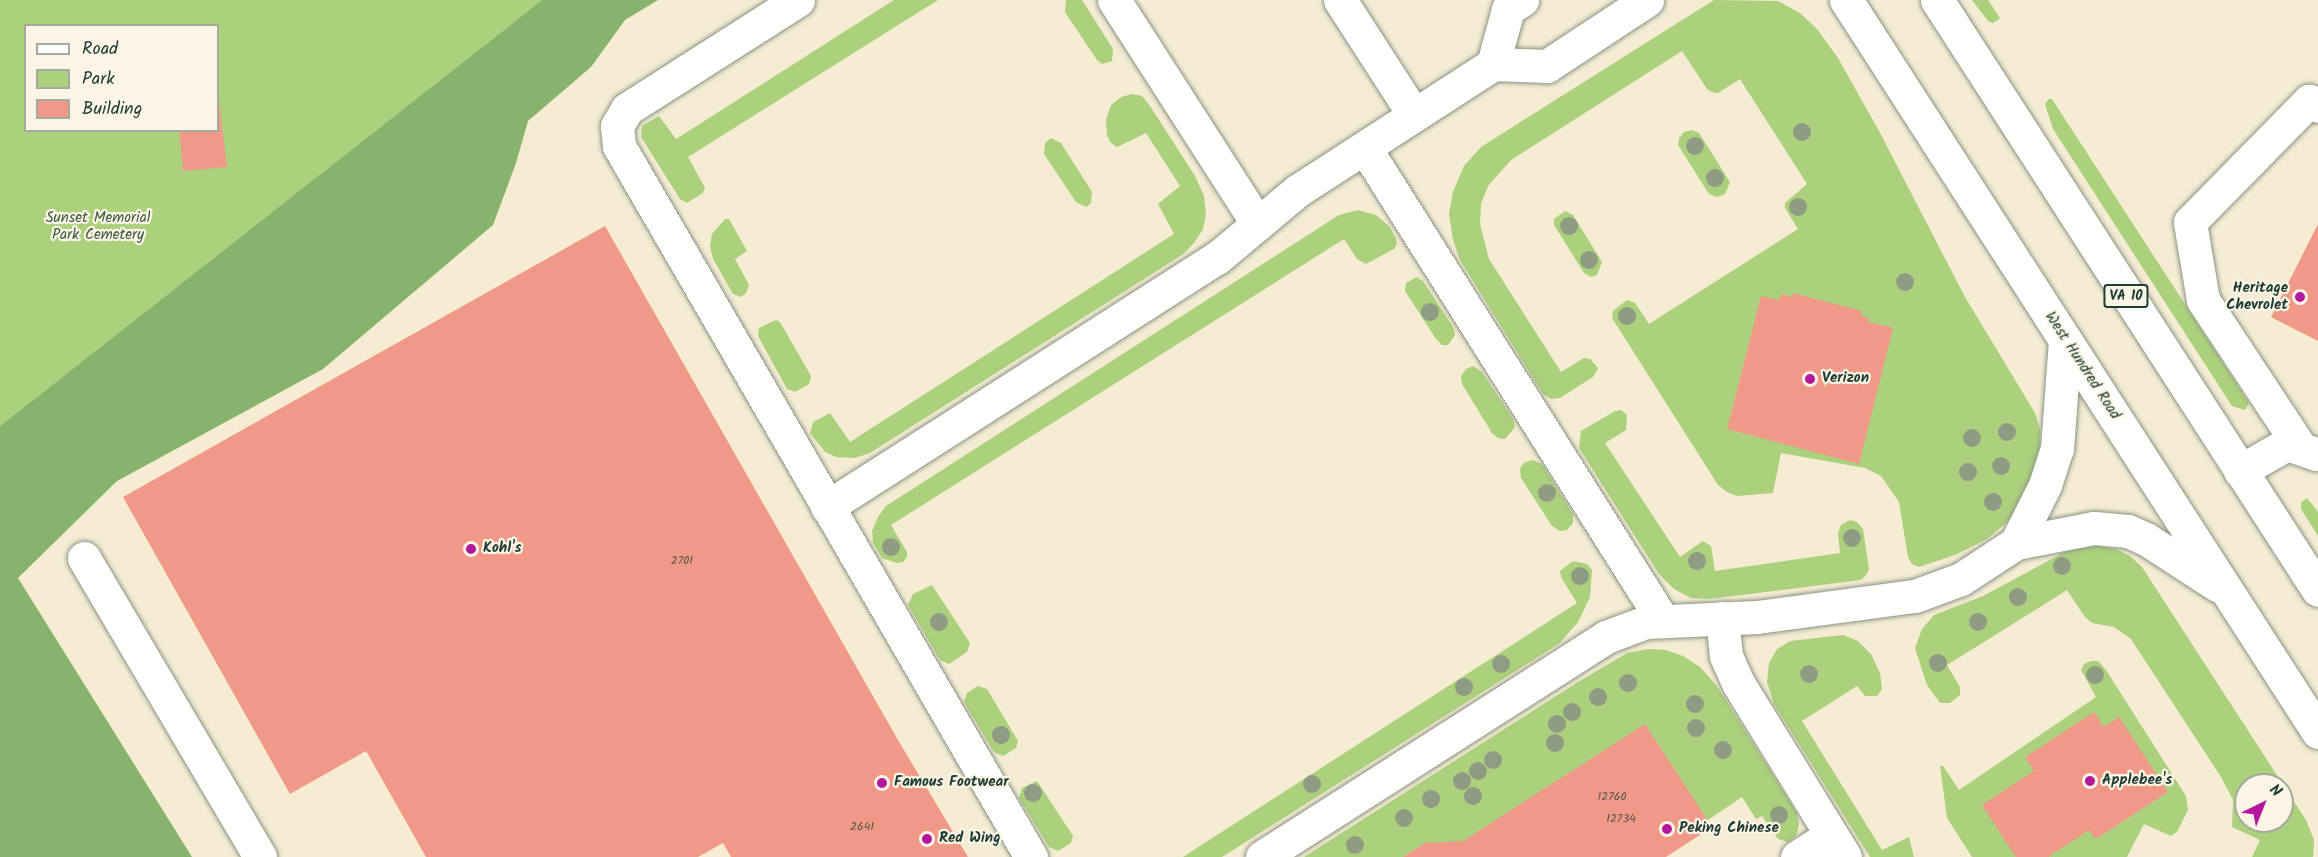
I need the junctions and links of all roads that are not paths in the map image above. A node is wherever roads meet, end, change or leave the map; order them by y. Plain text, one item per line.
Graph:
1 (798, 0) edge
2 (1114, 0) edge
3 (1340, 0) edge
4 (1522, 0) edge
5 (1647, 0) edge
6 (1846, 0) edge
7 (1937, 0) edge
8 (1493, 64) junction
9 (2318, 106) edge
10 (1414, 115) junction
11 (1365, 148) junction
12 (1258, 224) junction
13 (2064, 340) junction
14 (2309, 451) edge
15 (2240, 471) junction
16 (827, 507) junction
17 (2016, 543) junction
18 (84, 558) dead end
19 (2226, 590) junction
20 (2318, 590) edge
21 (1722, 618) junction
22 (1663, 621) junction
23 (2318, 732) edge
24 (1838, 846) edge
25 (260, 857) edge
26 (1031, 857) edge
27 (1262, 857) edge
28 (1797, 857) edge

1 - 16 main road
2 - 12 main road
3 - 10 main road
4 - 8 main road
5 - 8 main road
6 - 13 main road, West Hundred Road
7 - 15 main road, VA 10
8 - 10 main road
9 - 14 main road
10 - 11 main road
11 - 12 main road
11 - 22 main road
12 - 16 main road
13 - 17 main road
13 - 19 main road, West Hundred Road
14 - 15 main road
15 - 20 main road, VA 10
16 - 26 main road
17 - 19 main road
17 - 21 main road
18 - 25 main road
19 - 23 main road, West Hundred Road
21 - 22 main road
21 - 24 main road
22 - 27 main road
24 - 28 main road

